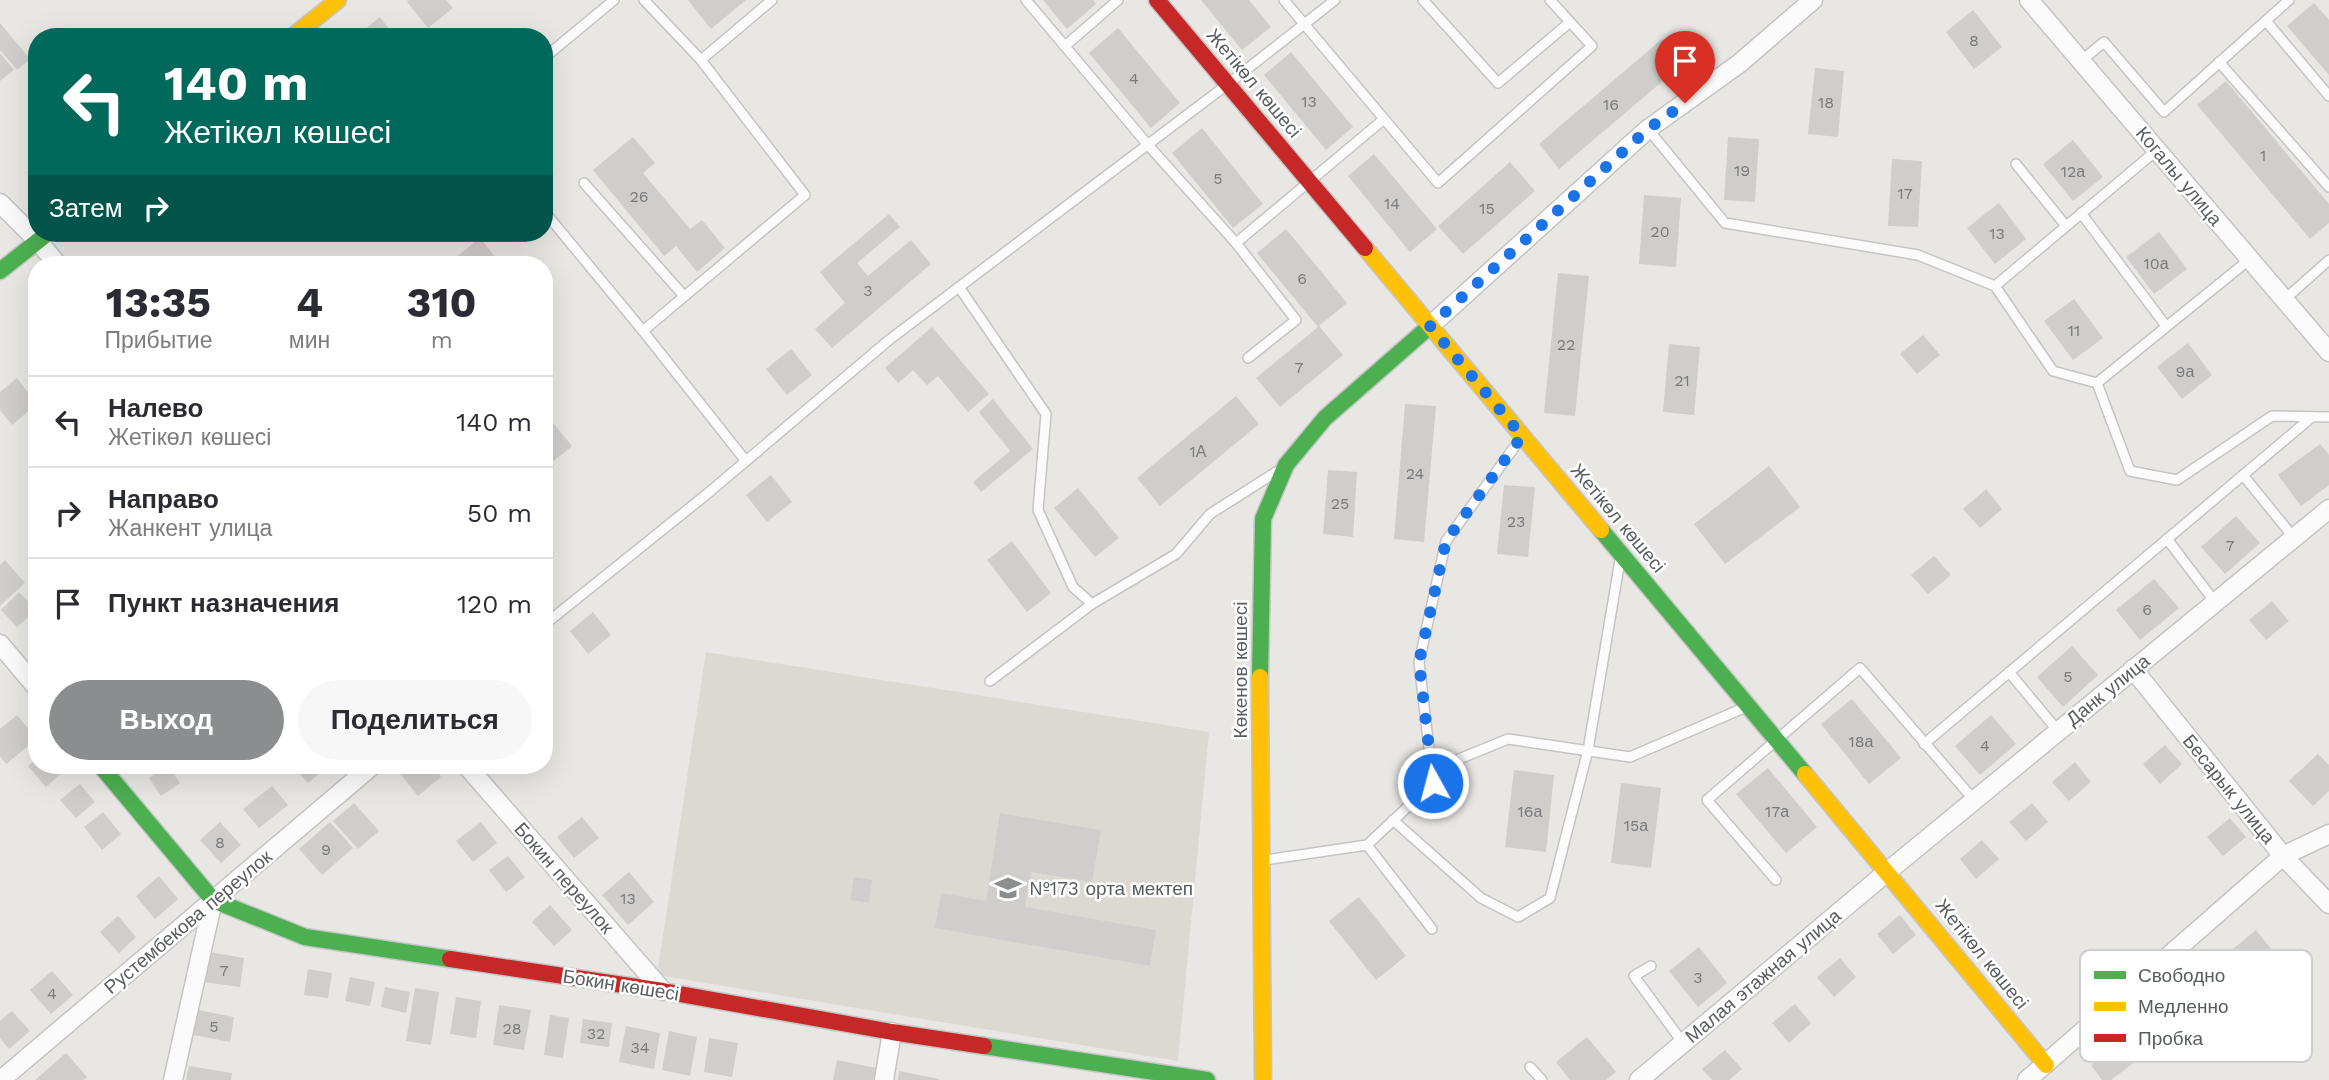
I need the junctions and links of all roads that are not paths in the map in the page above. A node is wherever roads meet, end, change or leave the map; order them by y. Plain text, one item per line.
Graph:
1 (338, 0) edge
2 (614, 0) edge
3 (643, 0) edge
4 (772, 0) edge
5 (1026, 0) edge
6 (1118, 0) edge
7 (1157, 0) edge
8 (1284, 0) edge
9 (1335, 0) edge
10 (1423, 0) edge
11 (1550, 0) edge
12 (1813, 0) edge
13 (2029, 0) edge
14 (2290, 0) edge
15 (2266, 21) junction
16 (1570, 22) junction
17 (1304, 24) junction
18 (303, 28) edge
19 (1065, 46) junction
20 (553, 51) edge
21 (701, 60) junction
22 (2081, 61) junction
23 (2219, 62) junction
24 (1228, 84) junction
25 (2329, 96) edge
26 (1384, 119) junction
27 (1648, 129) junction
28 (1148, 145) junction
29 (2157, 150) junction
30 (2016, 164) dead end
31 (1308, 181) junction
32 (584, 183) dead end
33 (2329, 187) edge
34 (0, 203) edge
35 (2081, 213) junction
36 (553, 222) edge
37 (28, 225) edge
38 (2066, 226) junction
39 (37, 242) edge
40 (1236, 243) junction
41 (2249, 259) junction
42 (2329, 260) edge
43 (0, 271) edge
44 (1995, 286) junction
45 (959, 287) junction
46 (684, 296) junction
47 (2284, 300) junction
48 (1430, 326) junction
49 (2166, 326) junction
50 (643, 331) junction
51 (2326, 342) edge
52 (1248, 358) dead end
53 (2097, 383) junction
54 (2312, 417) junction
55 (2329, 417) edge
56 (1522, 436) junction
57 (745, 460) junction
58 (1286, 465) junction
59 (2243, 475) junction
60 (2329, 509) edge
61 (2294, 538) junction
62 (2167, 539) junction
63 (1621, 554) junction
64 (2215, 602) junction
65 (1091, 604) junction
66 (553, 618) edge
67 (0, 644) edge
68 (2133, 669) junction
69 (2009, 672) junction
70 (28, 677) edge
71 (990, 681) dead end
72 (1748, 706) junction
73 (2058, 731) junction
74 (1775, 738) junction
75 (1924, 744) junction
76 (1588, 750) junction
77 (108, 774) edge
78 (362, 774) edge
79 (474, 774) edge
80 (1433, 783) junction
81 (1974, 800) junction
82 (1393, 820) junction
83 (2329, 834) edge
84 (1367, 845) junction
85 (2283, 856) junction
86 (1262, 861) junction
87 (1887, 872) junction
88 (1776, 880) dead end
89 (213, 900) junction
90 (2329, 904) edge
91 (1432, 929) dead end
92 (2176, 950) edge
93 (1651, 966) dead end
94 (663, 991) junction
95 (892, 1032) junction
96 (2080, 1035) edge
97 (1683, 1043) junction
98 (2046, 1065) junction
99 (1530, 1067) dead end
100 (2, 1078) edge
101 (173, 1080) edge
102 (884, 1080) edge
103 (1207, 1080) edge
104 (1263, 1080) edge
105 (1542, 1080) edge
106 (1639, 1080) edge
107 (2027, 1080) edge

1 - 18 street
2 - 20 lane
3 - 21 lane
4 - 21 lane
5 - 19 lane
6 - 19 lane
7 - 24 street, Жетікөл көшесі
8 - 17 lane
9 - 17 lane
10 - 16 lane
11 - 16 lane
12 - 27 street
13 - 22 street, Когалы улица
14 - 15 lane
15 - 23 lane
15 - 25 lane
16 - 26 lane
17 - 24 lane
17 - 26 lane
19 - 28 lane
21 - 46 lane
22 - 23 lane
22 - 29 street, Когалы улица
23 - 33 lane
24 - 28 lane
24 - 31 street, Жетікөл көшесі
26 - 31 lane
27 - 44 lane
27 - 48 street
28 - 40 lane
28 - 45 lane
29 - 35 lane
29 - 41 street, Когалы улица
30 - 38 lane
31 - 40 lane
31 - 48 street, Жетікөл көшесі
32 - 46 lane
34 - 37 street
35 - 38 lane
35 - 49 lane
36 - 50 lane
38 - 44 lane
39 - 43 street
40 - 52 lane
41 - 47 street, Когалы улица
41 - 49 lane
42 - 47 lane
44 - 53 lane
45 - 57 lane
45 - 65 lane
46 - 50 lane
47 - 51 street, Когалы улица
48 - 56 street, Жетікөл көшесі
48 - 58 street, Көкенов көшесі
49 - 53 lane
50 - 57 lane
53 - 54 lane
54 - 55 lane
54 - 59 lane
56 - 63 street, Жетікөл көшесі
56 - 80 lane
57 - 66 lane
58 - 65 lane
58 - 86 street, Көкенов көшесі
59 - 61 lane
59 - 62 lane
60 - 61 street, Данк улица
61 - 64 street, Данк улица
62 - 64 lane
62 - 69 lane
63 - 72 street, Жетікөл көшесі
63 - 76 lane
64 - 68 street, Данк улица
65 - 71 lane
67 - 70 street
68 - 73 street, Данк улица
68 - 85 street, Бесарык улица
69 - 73 lane
69 - 75 lane
72 - 74 street, Жетікөл көшесі
72 - 76 lane
73 - 81 street, Данк улица
74 - 75 lane
74 - 87 street, Жетікөл көшесі
74 - 88 lane
75 - 81 lane
76 - 80 lane
76 - 82 lane
77 - 89 street, Бокин көшесі
78 - 89 street, Рустембекова переулок
79 - 94 street, Бокин переулок
80 - 82 lane
81 - 87 street, Данк улица
82 - 84 lane
83 - 85 street
84 - 86 lane
84 - 91 lane
85 - 90 street, Бесарык улица
85 - 92 street
86 - 104 street, Көкенов көшесі
87 - 97 street, Малая этажная улица
87 - 98 street, Жетікөл көшесі
89 - 94 street, Бокин көшесі
89 - 100 street, Рустембекова переулок
89 - 101 street
93 - 97 lane
94 - 95 street, Бокин көшесі
95 - 102 street
95 - 103 street, Бокин көшесі
96 - 98 street
97 - 106 street, Малая этажная улица
98 - 107 street
99 - 105 lane

